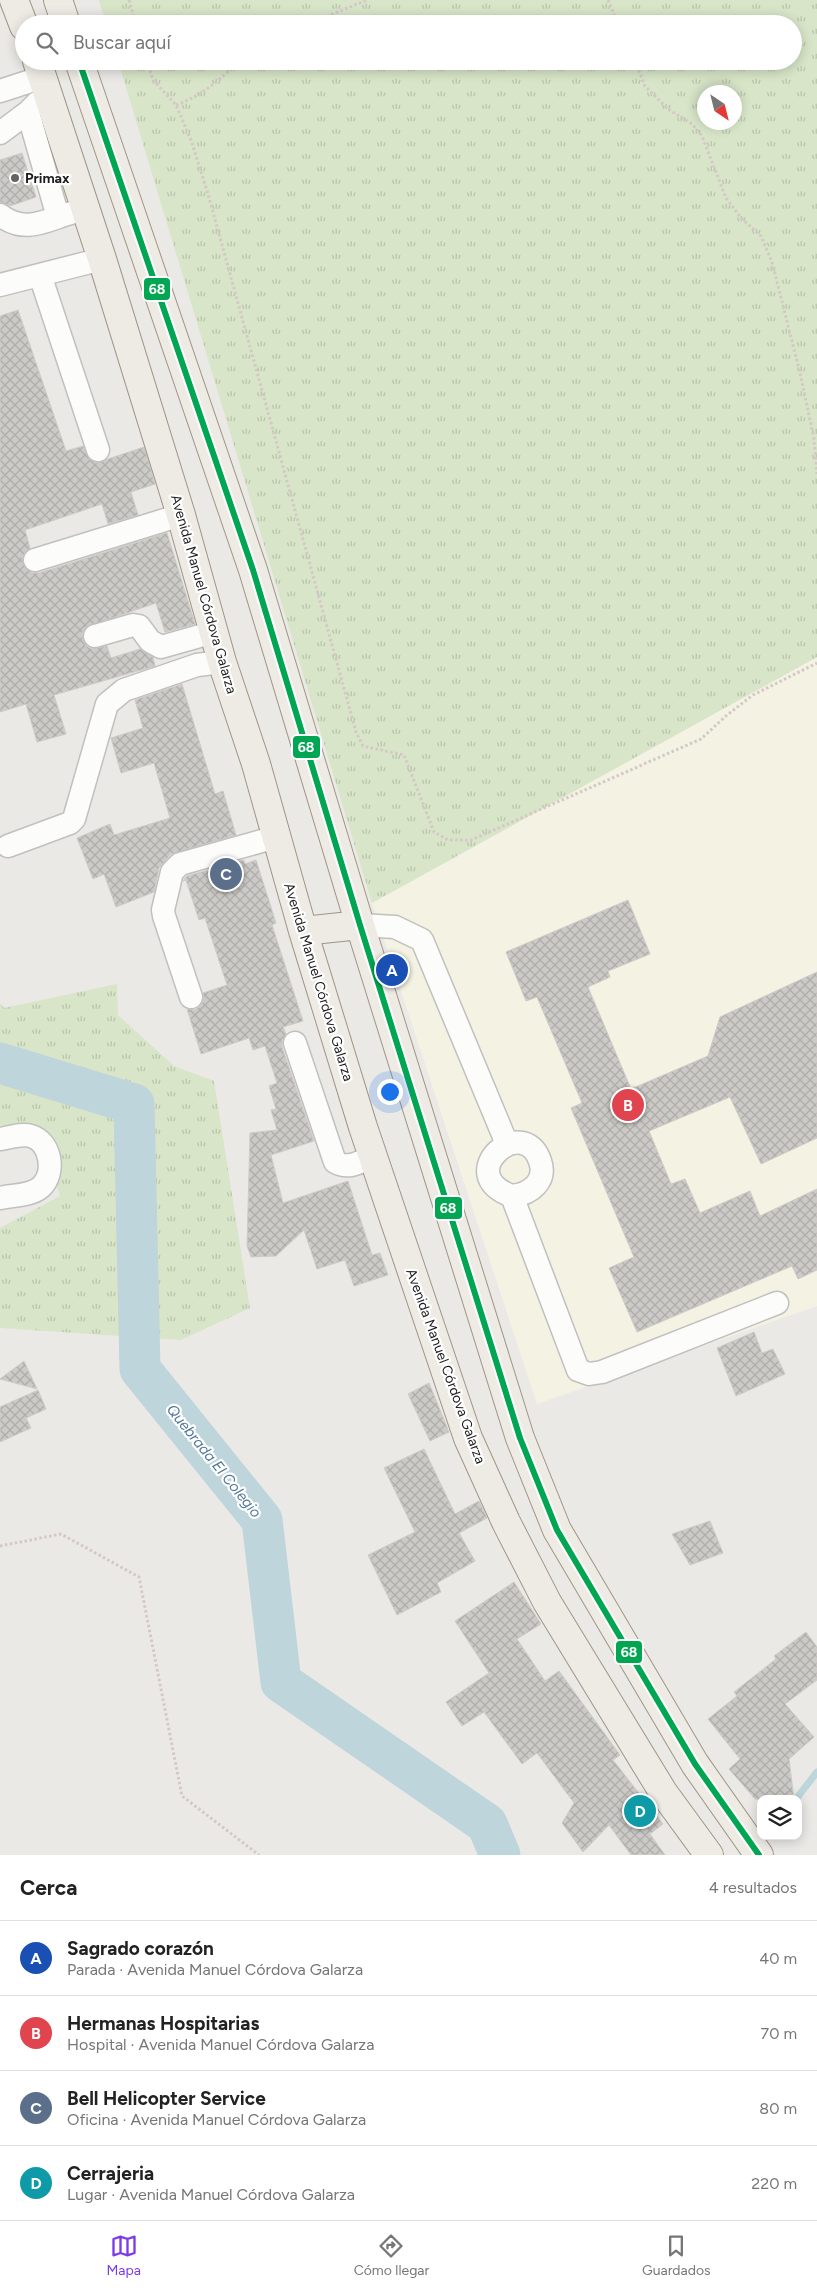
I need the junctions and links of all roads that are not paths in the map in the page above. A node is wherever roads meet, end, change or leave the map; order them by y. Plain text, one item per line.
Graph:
1 (14, 0) edge
2 (58, 0) edge
3 (20, 15) edge
4 (63, 15) edge
5 (83, 70) edge
6 (42, 76) edge
7 (0, 92) edge
8 (28, 112) junction
9 (0, 133) edge
10 (86, 209) junction
11 (0, 215) edge
12 (58, 216) junction
13 (102, 259) junction
14 (40, 275) junction
15 (0, 285) edge
16 (98, 450) dead end
17 (181, 515) junction
18 (35, 560) dead end
19 (214, 632) junction
20 (95, 636) dead end
21 (222, 662) junction
22 (276, 837) junction
23 (8, 846) dead end
24 (360, 925) junction
25 (303, 931) junction
26 (192, 997) dead end
27 (295, 1043) dead end
28 (0, 1139) edge
29 (507, 1144) junction
30 (373, 1156) junction
31 (512, 1196) junction
32 (0, 1198) edge
33 (777, 1303) dead end
34 (710, 1855) edge
35 (759, 1855) edge

1 - 3 main road
2 - 4 main road
5 - 24 main road
6 - 7 street
6 - 8 street
6 - 10 main road, Avenida Manuel Córdova Galarza
8 - 9 street
8 - 12 street
10 - 12 street
10 - 13 main road, Avenida Manuel Córdova Galarza
11 - 12 street
13 - 14 street
13 - 17 main road, Avenida Manuel Córdova Galarza
14 - 15 street
14 - 16 street
17 - 18 street
17 - 19 main road, Avenida Manuel Córdova Galarza
19 - 20 street
19 - 21 main road, Avenida Manuel Córdova Galarza
21 - 22 main road, Avenida Manuel Córdova Galarza
21 - 23 street
22 - 25 main road, Avenida Manuel Córdova Galarza
22 - 26 street
24 - 25 main road
24 - 29 street
24 - 35 main road
25 - 30 main road, Avenida Manuel Córdova Galarza
27 - 30 street
28 - 32 street
29 - 31 street
29 - 31 street
30 - 34 main road, Avenida Manuel Córdova Galarza
31 - 33 street

